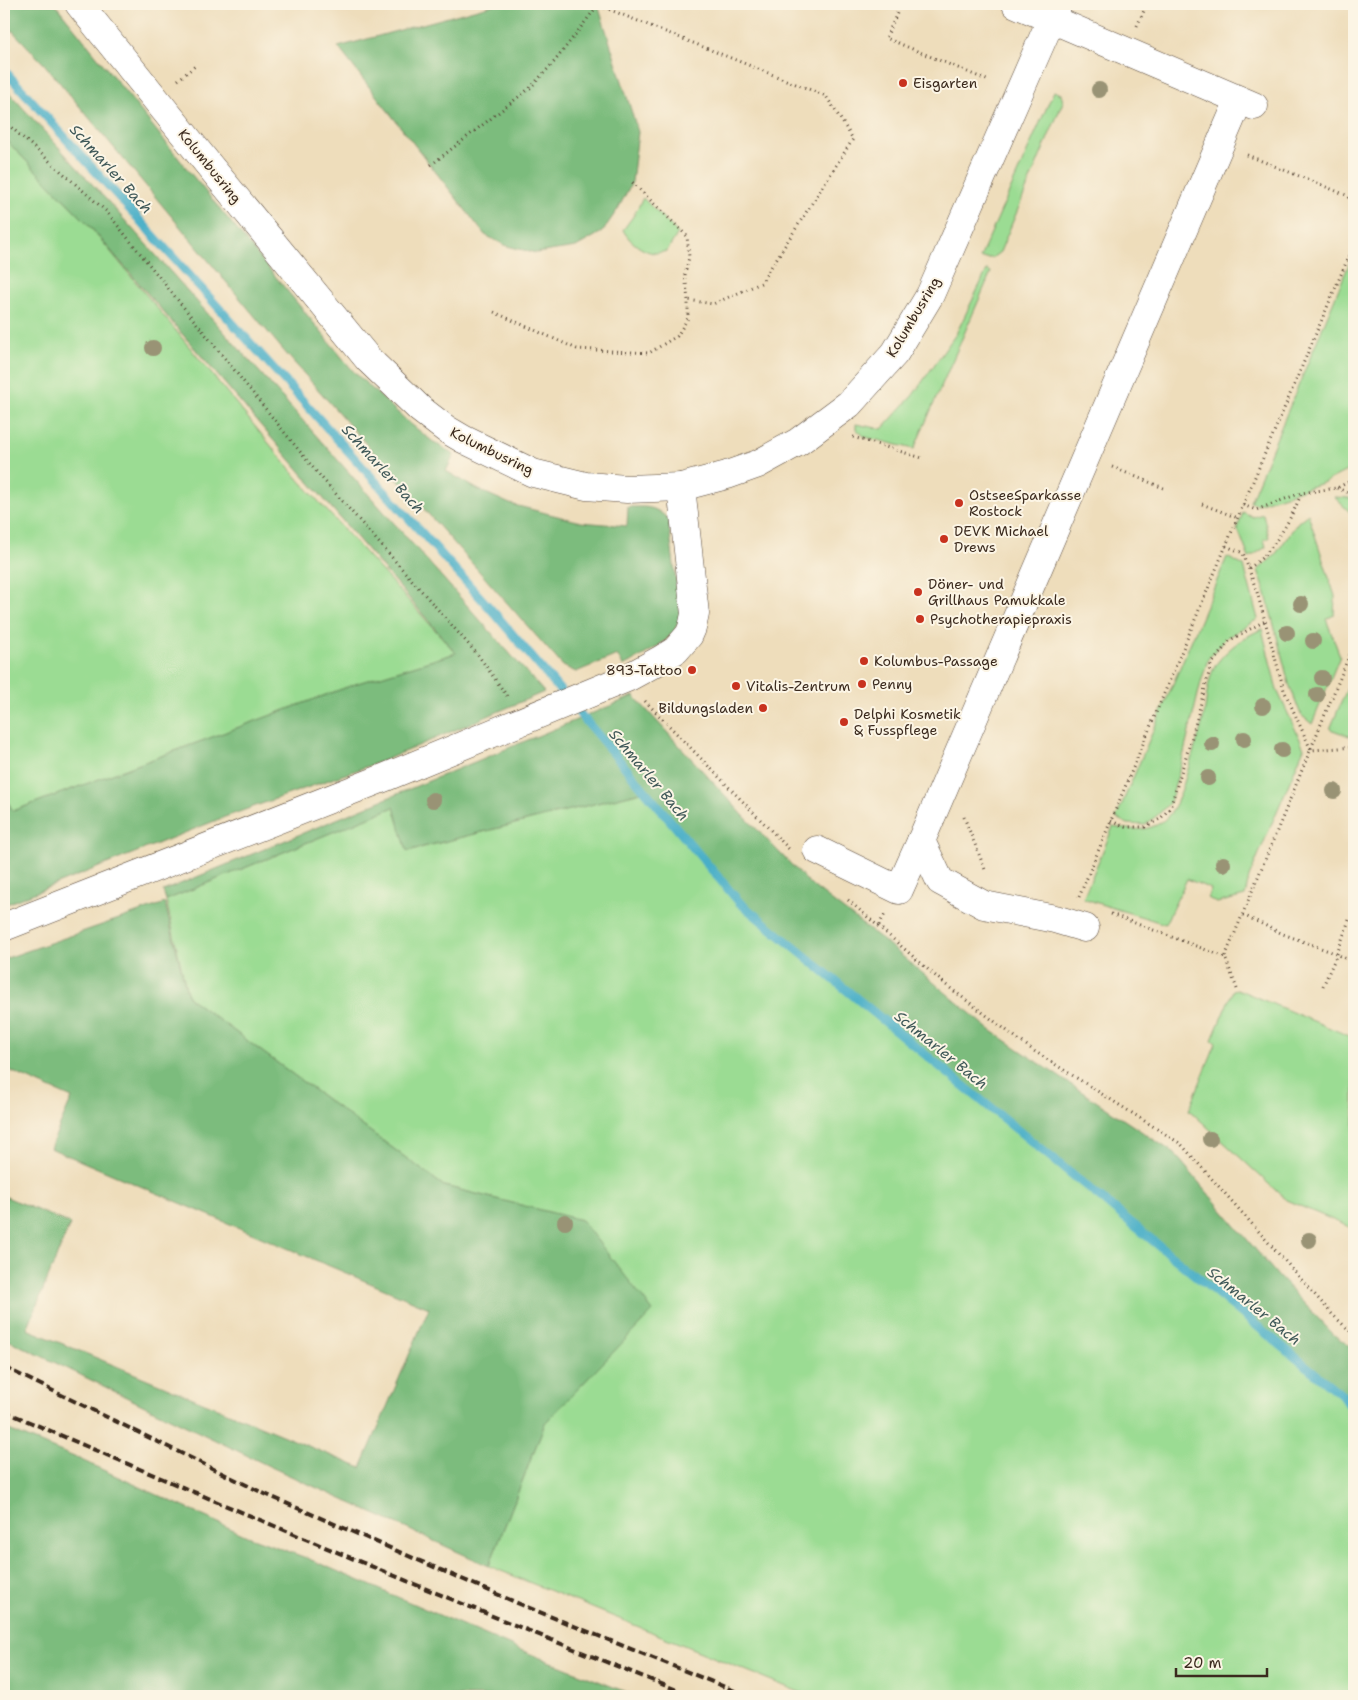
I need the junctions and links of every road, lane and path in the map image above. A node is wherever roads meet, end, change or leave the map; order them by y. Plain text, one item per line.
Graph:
1 (79, 4) edge
2 (900, 4) edge
3 (1016, 4) edge
4 (1054, 12) edge
5 (195, 66) dead end
6 (988, 81) dead end
7 (174, 84) dead end
8 (4, 121) edge
9 (1220, 144) junction
10 (431, 165) dead end
11 (632, 182) dead end
12 (1354, 202) edge
13 (1354, 244) edge
14 (688, 300) junction
15 (494, 312) dead end
16 (834, 415) junction
17 (1086, 456) junction
18 (922, 458) dead end
19 (1354, 479) edge
20 (681, 488) junction
21 (1166, 488) dead end
22 (1337, 488) junction
23 (1302, 493) junction
24 (1354, 495) edge
25 (1202, 504) dead end
26 (1242, 505) junction
27 (1238, 518) junction
28 (1226, 546) junction
29 (1249, 568) junction
30 (1265, 621) junction
31 (1354, 644) edge
32 (641, 696) dead end
33 (528, 718) junction
34 (1354, 747) edge
35 (1311, 750) junction
36 (962, 813) dead end
37 (1111, 821) junction
38 (921, 841) junction
39 (805, 852) joint
40 (987, 874) dead end
41 (844, 896) dead end
42 (1243, 914) junction
43 (1350, 917) dead end
44 (1086, 921) junction
45 (4, 927) edge
46 (1337, 954) junction
47 (1225, 957) junction
48 (1354, 963) edge
49 (1323, 986) dead end
50 (1237, 989) dead end
51 (1354, 1335) edge

1 - 20 street, Kolumbusring
2 - 6 path
3 - 4 street
4 - 9 street
4 - 16 street, Kolumbusring
5 - 7 path
8 - 33 path
9 - 12 path
9 - 17 street
10 - 14 path
11 - 14 path
13 - 26 path
14 - 15 path
16 - 18 path
16 - 20 street, Kolumbusring
17 - 21 path
17 - 38 street
19 - 22 path
20 - 33 street
22 - 23 path
22 - 24 path
23 - 26 path
23 - 29 path
25 - 27 path
26 - 27 path
27 - 28 path
28 - 29 path
28 - 37 path
29 - 30 path
30 - 35 path
30 - 37 path
31 - 35 path
32 - 39 path
33 - 45 street
34 - 35 path
35 - 42 path
36 - 40 path
37 - 44 path
38 - 39 street
38 - 44 street
41 - 51 path
42 - 46 path
42 - 47 path
43 - 46 path
44 - 47 path
46 - 48 path
46 - 49 path
47 - 50 path

